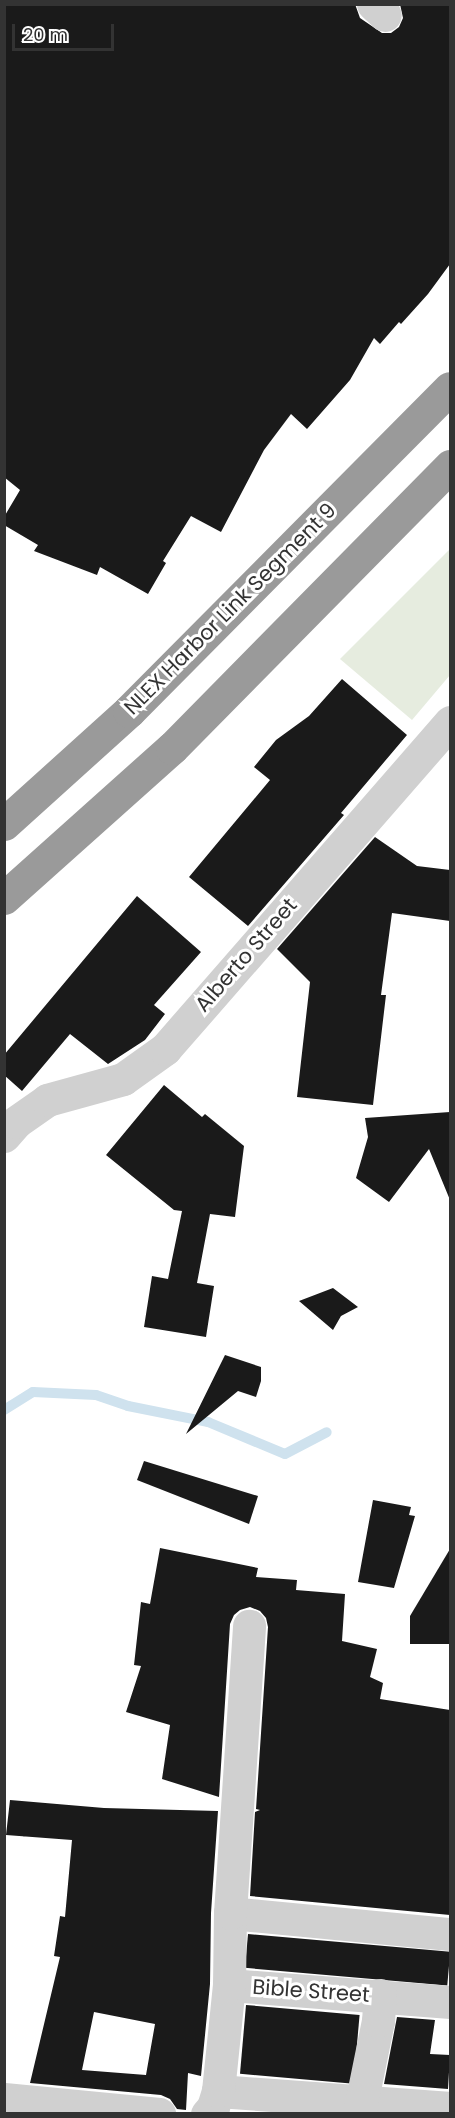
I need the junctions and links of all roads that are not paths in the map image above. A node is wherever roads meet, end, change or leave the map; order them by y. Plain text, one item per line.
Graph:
1 (450, 388) edge
2 (450, 466) edge
3 (450, 722) edge
4 (4, 824) edge
5 (4, 898) edge
6 (4, 1136) edge
7 (249, 1626) dead end
8 (230, 1913) junction
9 (450, 1934) edge
10 (229, 1985) junction
11 (380, 1995) junction
12 (450, 2002) edge
13 (213, 2102) edge
14 (10, 2105) edge
15 (361, 2107) edge
16 (450, 2108) edge
17 (159, 2114) edge

1 - 4 highway, NLEX Harbor Link Segment 9
2 - 5 highway
3 - 6 street, Alberto Street
7 - 8 street
8 - 9 street
8 - 10 street
10 - 11 street, Bible Street
10 - 13 street
11 - 12 street
11 - 15 street, Bible Street
13 - 15 street
14 - 17 street
15 - 16 street

